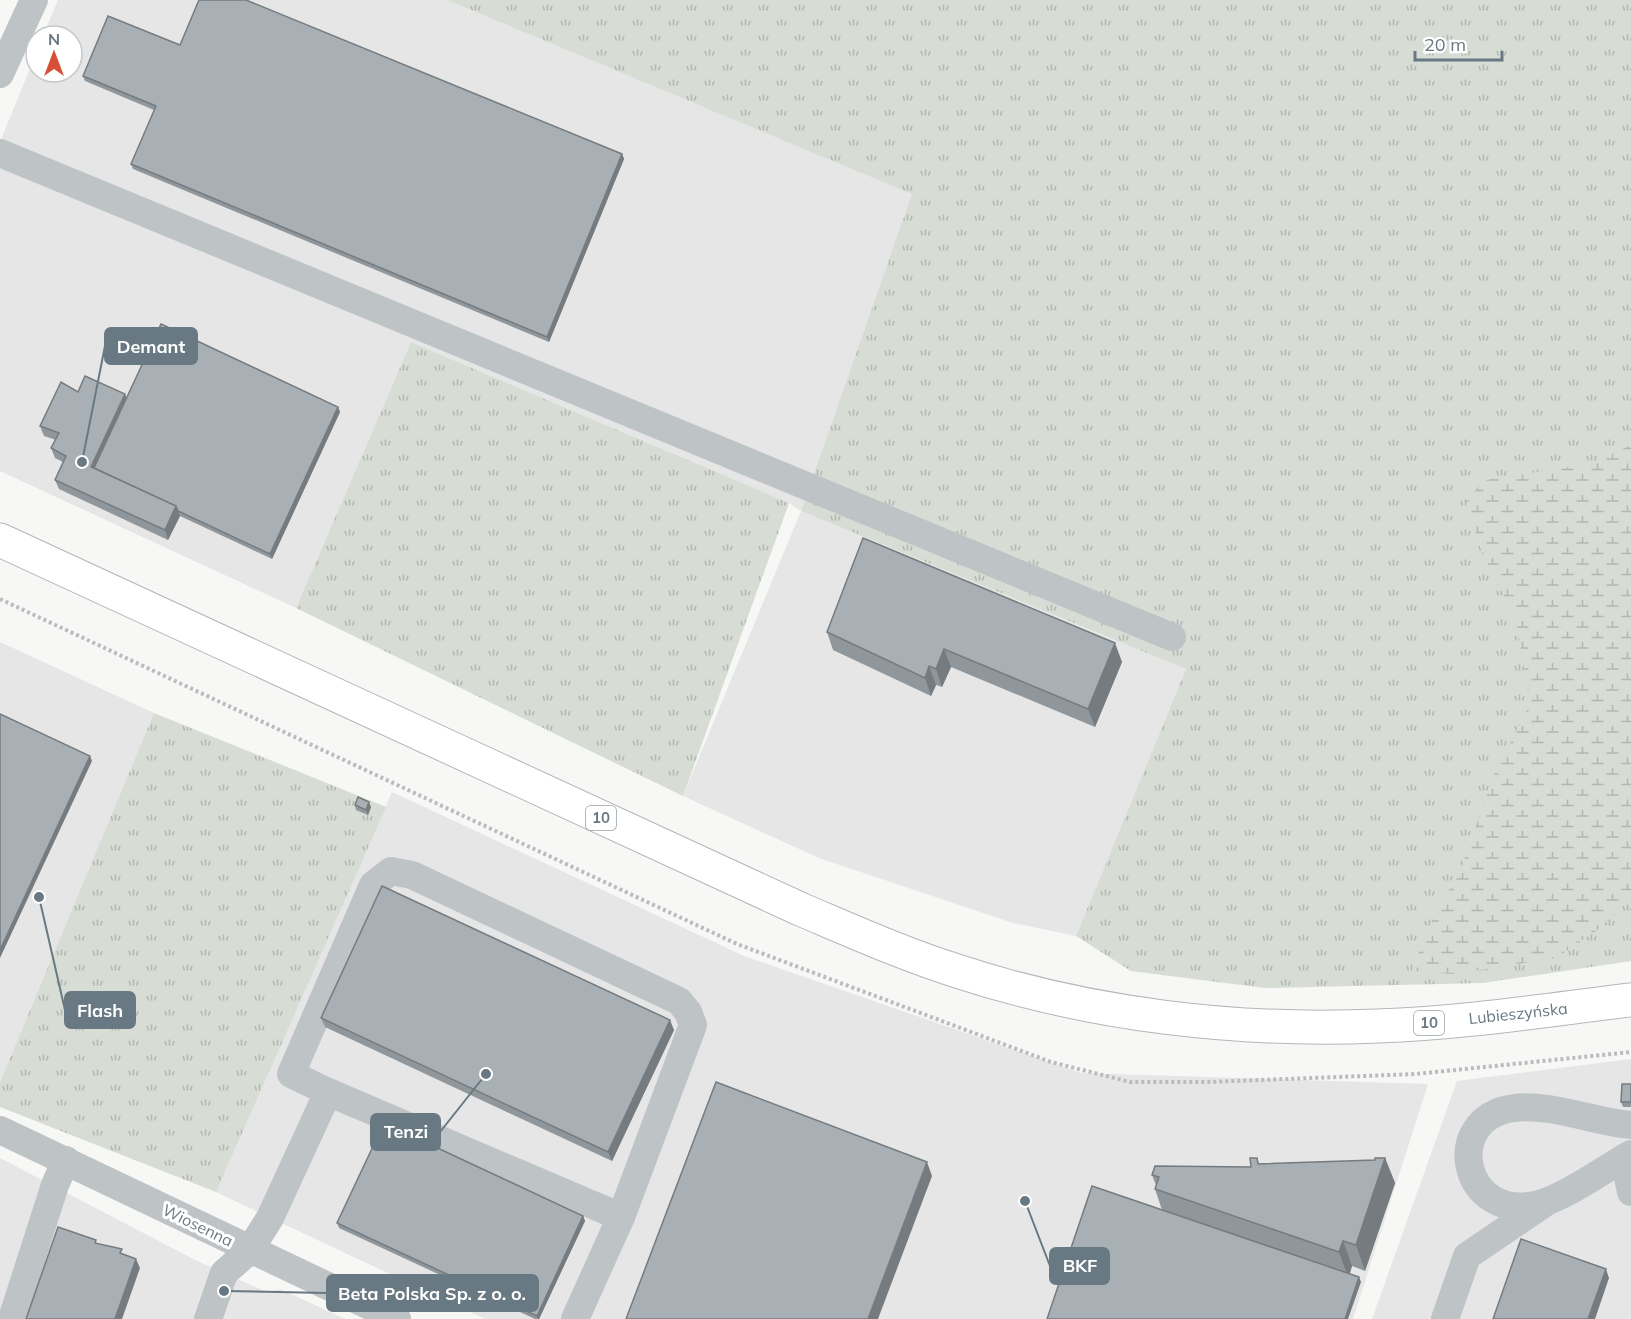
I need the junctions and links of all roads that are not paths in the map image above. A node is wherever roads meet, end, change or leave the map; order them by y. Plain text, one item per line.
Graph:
1 (34, 0) edge
2 (0, 74) edge
3 (0, 153) edge
4 (0, 540) edge
5 (1172, 637) dead end
6 (1631, 1000) edge
7 (328, 1092) junction
8 (1631, 1125) edge
9 (0, 1130) edge
10 (1627, 1156) edge
11 (66, 1160) junction
12 (1631, 1192) edge
13 (1549, 1201) junction
14 (621, 1217) junction
15 (249, 1251) junction
16 (12, 1319) edge
17 (208, 1319) edge
18 (397, 1319) edge
19 (575, 1319) edge
20 (1445, 1319) edge

1 - 2 street
3 - 5 street
4 - 6 main road, Lubieszyńska / 10
7 - 14 street
7 - 14 street
7 - 15 street
8 - 13 street
9 - 11 street, Wiosenna
10 - 12 street
10 - 13 street
11 - 15 street, Wiosenna
11 - 16 street
13 - 20 street
14 - 19 street
15 - 17 street
15 - 18 street, Wiosenna

